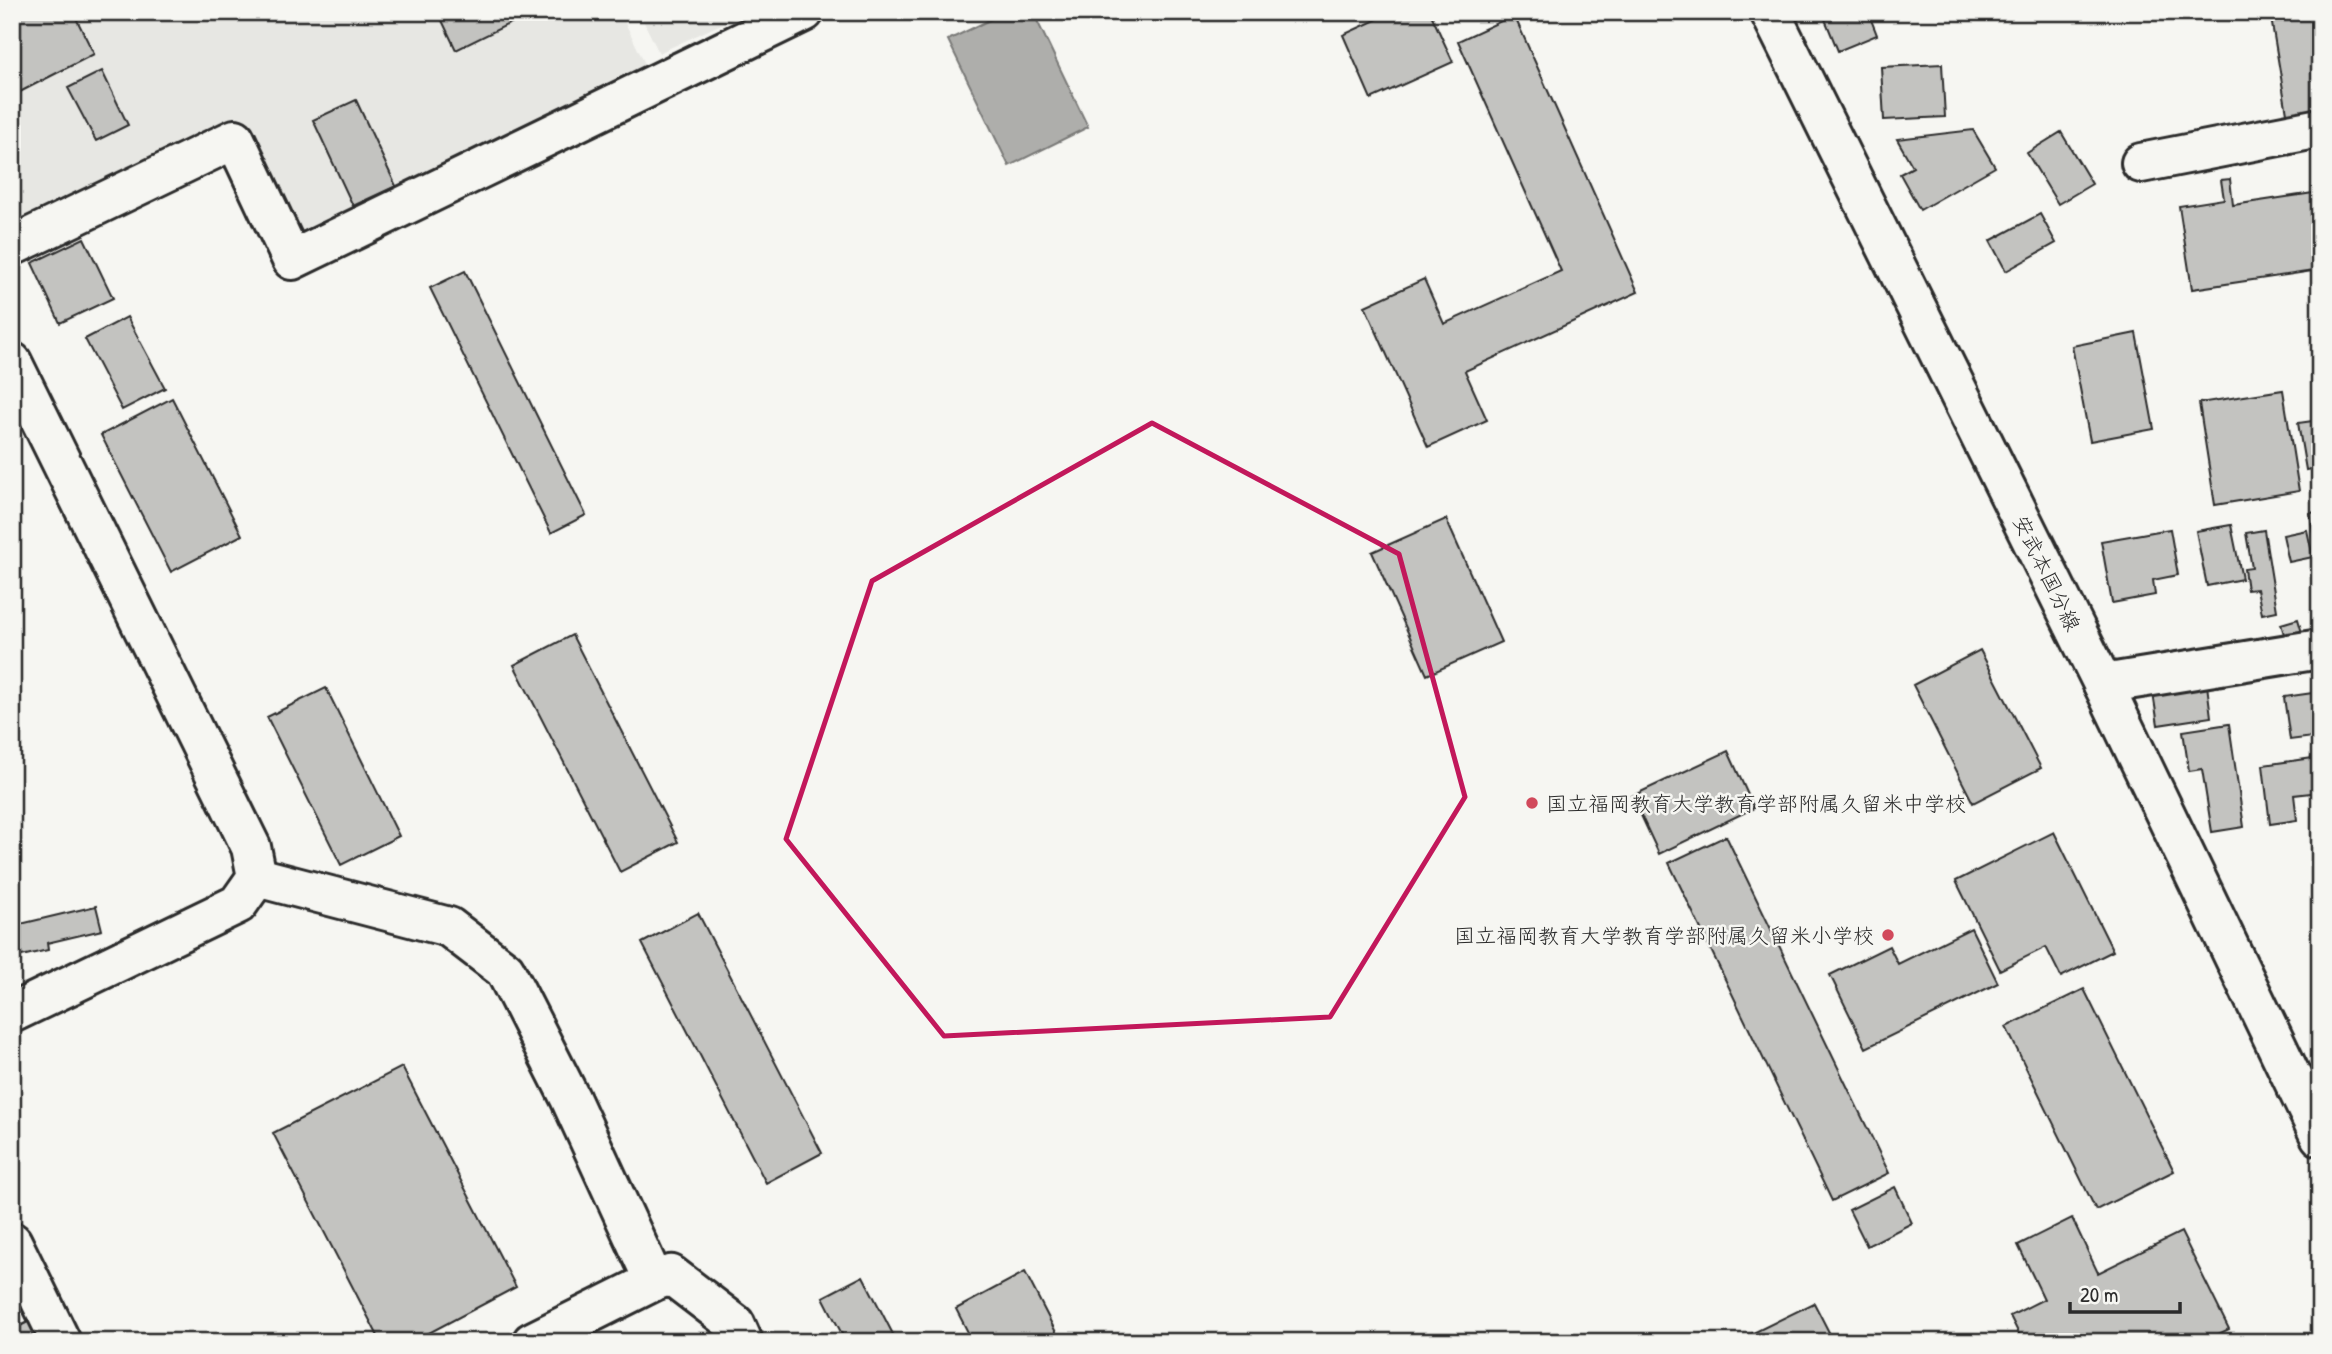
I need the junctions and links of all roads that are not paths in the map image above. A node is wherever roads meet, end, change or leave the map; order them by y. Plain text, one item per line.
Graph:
1 (804, 12) edge
2 (1770, 12) edge
3 (2320, 128) edge
4 (2141, 163) dead end
5 (12, 246) edge
6 (12, 362) edge
7 (2320, 649) edge
8 (2103, 684) junction
9 (257, 877) junction
10 (12, 1013) edge
11 (2320, 1136) edge
12 (12, 1242) edge
13 (654, 1281) junction
14 (61, 1342) edge
15 (531, 1342) edge
16 (743, 1342) edge

1 - 5 street
2 - 8 street, 安武本国分線
3 - 4 street
6 - 9 street
7 - 8 street
8 - 11 street, 安武本国分線
9 - 10 street
9 - 13 street
12 - 14 street
13 - 15 street
13 - 16 street

